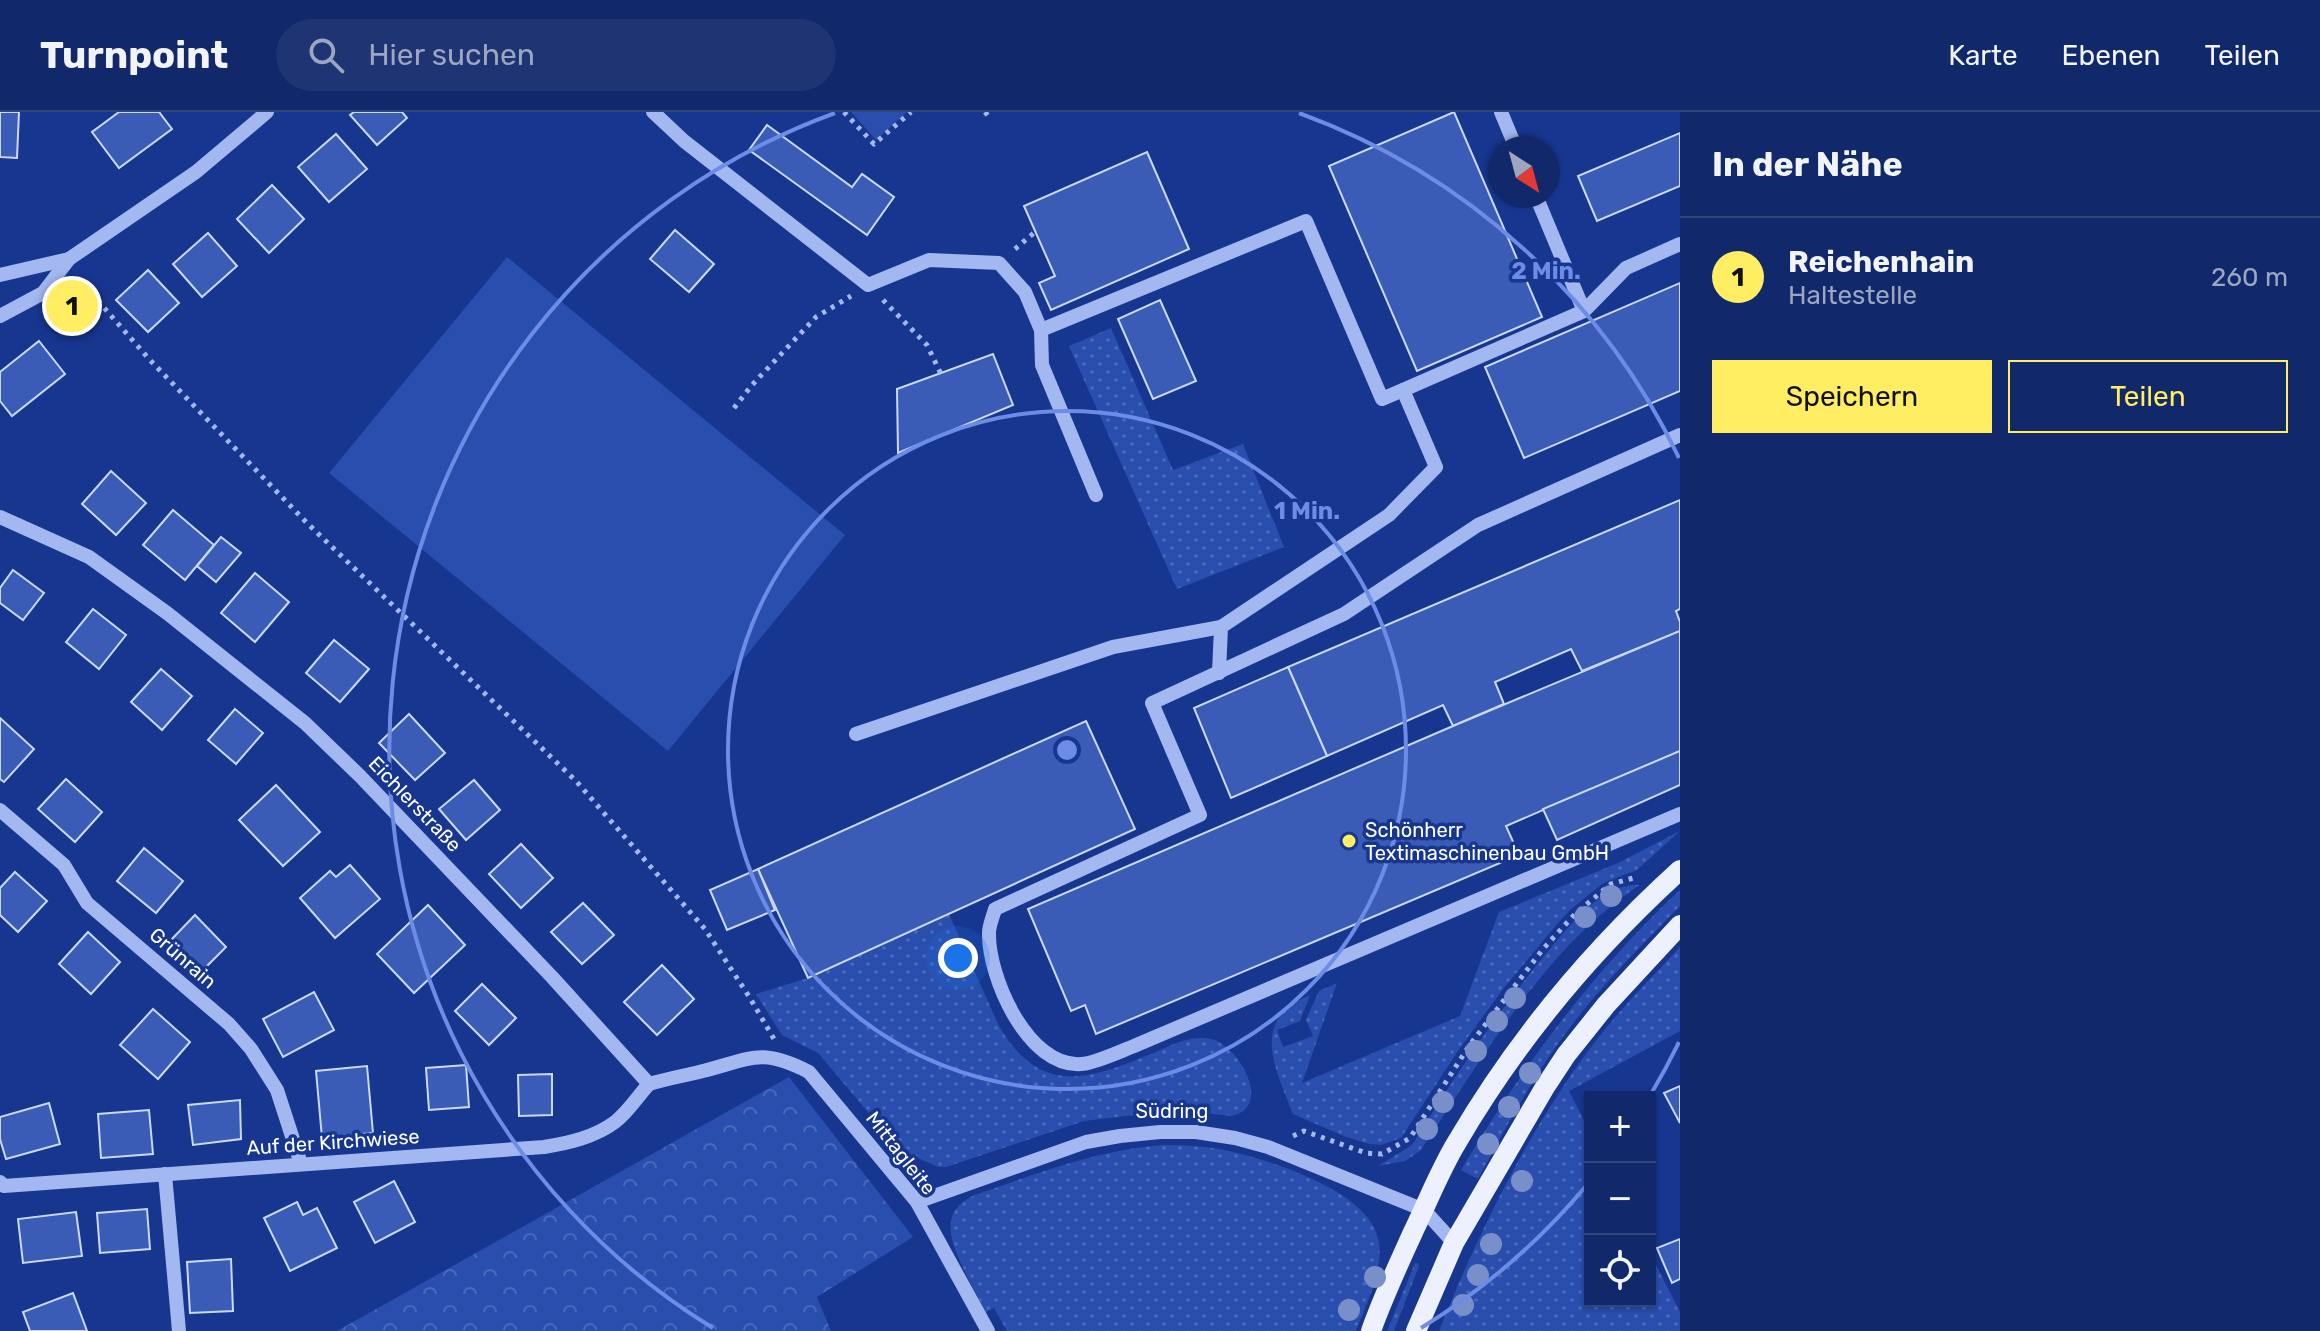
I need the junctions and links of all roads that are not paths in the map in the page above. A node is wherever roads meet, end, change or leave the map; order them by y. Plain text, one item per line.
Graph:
1 (267, 112) edge
2 (653, 112) edge
3 (1501, 112) edge
4 (1511, 136) edge
5 (1541, 208) edge
6 (1680, 244) edge
7 (69, 259) junction
8 (0, 275) edge
9 (1584, 311) junction
10 (0, 316) edge
11 (1041, 330) junction
12 (1403, 390) junction
13 (1680, 435) edge
14 (1096, 495) dead end
15 (0, 517) edge
16 (1221, 627) junction
17 (1219, 673) junction
18 (856, 734) dead end
19 (0, 810) edge
20 (1680, 814) edge
21 (1680, 870) edge
22 (1680, 925) edge
23 (649, 1084) junction
24 (301, 1164) junction
25 (165, 1174) junction
26 (0, 1182) edge
27 (917, 1202) junction
28 (1424, 1210) junction
29 (1454, 1243) junction
30 (179, 1331) edge
31 (988, 1331) edge
32 (1371, 1331) edge
33 (1416, 1331) edge

1 - 7 street
2 - 11 street
3 - 4 street
5 - 9 street
6 - 9 street
7 - 8 street
7 - 10 street
9 - 12 street
11 - 12 street
11 - 14 street
12 - 16 street
13 - 17 street
15 - 23 street, Eichlerstraße
16 - 17 street
16 - 18 street
17 - 20 street
19 - 24 street, Grünrain
21 - 28 main road
22 - 29 main road
23 - 24 street, Auf der Kirchwiese
23 - 27 street, Mittagleite
24 - 25 street, Auf der Kirchwiese
25 - 26 street, Auf der Kirchwiese
25 - 30 street
27 - 28 street, Südring
27 - 31 street, Mittagleite
28 - 29 street, Südring
28 - 32 main road
29 - 33 main road

